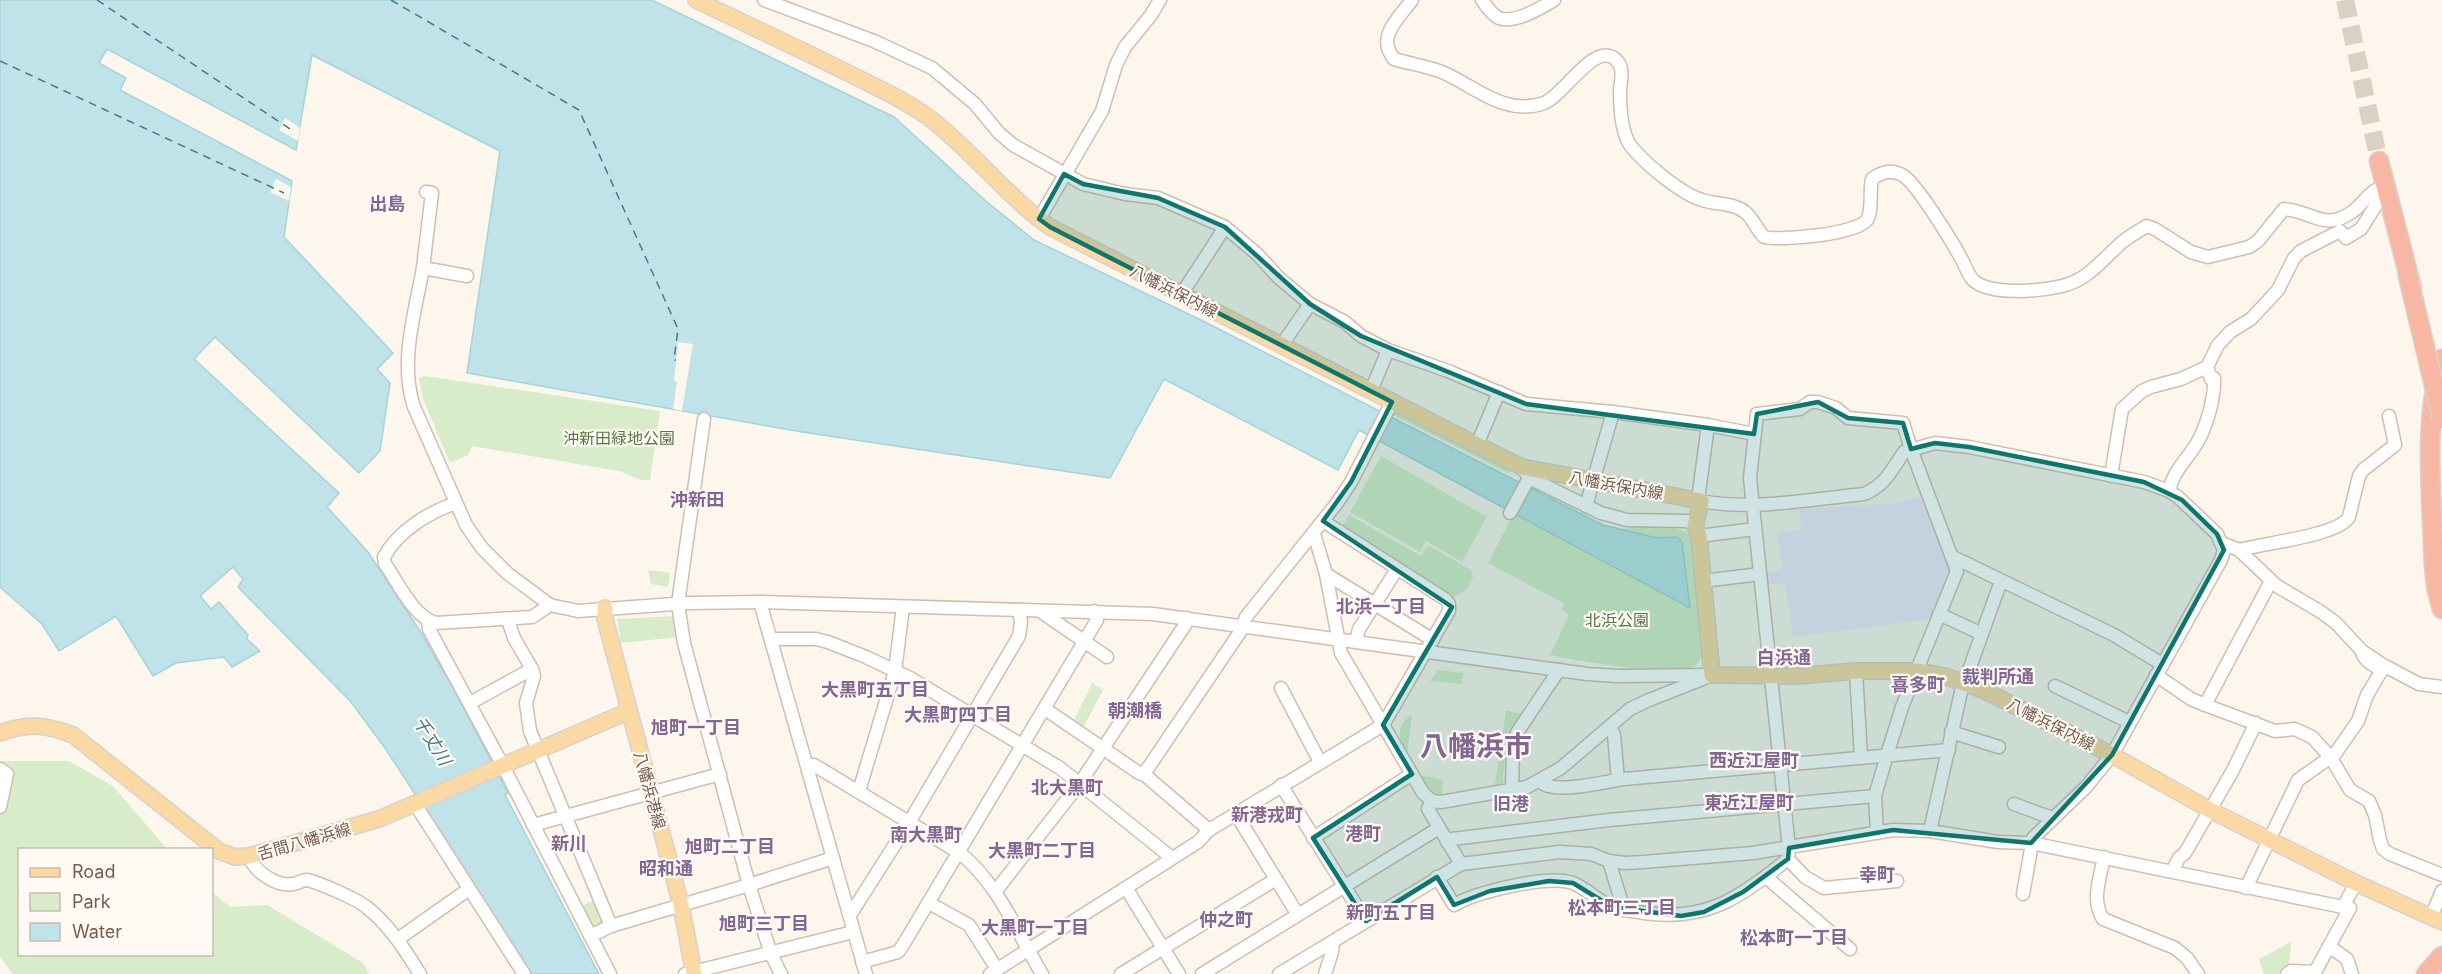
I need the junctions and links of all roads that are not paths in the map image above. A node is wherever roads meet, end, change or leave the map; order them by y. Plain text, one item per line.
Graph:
1 (696, 0) edge
2 (764, 0) edge
3 (1160, 0) edge
4 (1412, 0) edge
5 (1482, 0) edge
6 (1554, 0) edge
7 (2379, 161) tunnel mouth
8 (1064, 174) junction
9 (426, 192) dead end
10 (1039, 219) junction
11 (1225, 227) junction
12 (423, 268) junction
13 (2407, 272) junction
14 (467, 276) dead end
15 (1181, 295) junction
16 (1310, 304) junction
17 (1281, 346) junction
18 (1388, 350) junction
19 (2435, 353) edge
20 (2207, 367) junction
21 (2442, 379) edge
22 (1371, 391) junction
23 (1499, 392) junction
24 (2442, 395) edge
25 (1389, 407) junction
26 (1613, 412) junction
27 (2388, 416) dead end
28 (704, 419) dead end
29 (2442, 419) edge
30 (1708, 425) junction
31 (1754, 434) junction
32 (1477, 445) junction
33 (1911, 449) junction
34 (1525, 476) junction
35 (2111, 476) junction
36 (1592, 480) junction
37 (2169, 491) junction
38 (1699, 500) junction
39 (456, 503) junction
40 (1752, 505) junction
41 (1586, 506) junction
42 (1510, 513) dead end
43 (1323, 521) junction
44 (1755, 530) junction
45 (1697, 531) junction
46 (1314, 534) junction
47 (2438, 538) edge
48 (2222, 543) junction
49 (2239, 550) junction
50 (1953, 557) junction
51 (1397, 569) junction
52 (1326, 574) junction
53 (1760, 574) junction
54 (1703, 581) junction
55 (2001, 581) junction
56 (2271, 581) junction
57 (760, 602) junction
58 (678, 604) junction
59 (550, 605) junction
60 (1374, 605) junction
61 (903, 607) junction
62 (605, 608) junction
63 (2442, 609) edge
64 (1019, 610) junction
65 (1040, 610) junction
66 (1094, 611) junction
67 (1939, 614) junction
68 (1187, 618) junction
69 (508, 620) junction
70 (428, 621) junction
71 (1242, 625) junction
72 (1982, 634) junction
73 (771, 639) junction
74 (1338, 639) junction
75 (1356, 640) junction
76 (1084, 642) junction
77 (1430, 646) junction
78 (2362, 651) junction
79 (1107, 657) dead end
80 (532, 669) junction
81 (895, 670) junction
82 (1559, 670) junction
83 (2159, 670) junction
84 (1856, 671) junction
85 (1918, 671) junction
86 (1712, 675) junction
87 (1771, 676) junction
88 (1964, 683) junction
89 (2055, 686) dead end
90 (2442, 687) edge
91 (1281, 688) dead end
92 (470, 703) junction
93 (2205, 705) junction
94 (1045, 710) junction
95 (629, 711) junction
96 (972, 716) junction
97 (2129, 722) junction
98 (2256, 723) junction
99 (1383, 725) junction
100 (1610, 727) junction
101 (1951, 732) junction
102 (0, 733) edge
103 (1023, 747) junction
104 (1999, 747) dead end
105 (538, 749) junction
106 (1102, 749) junction
107 (1949, 750) junction
108 (1887, 755) junction
109 (2112, 755) junction
110 (1862, 758) junction
111 (2331, 758) junction
112 (1320, 762) junction
113 (500, 765) junction
114 (808, 765) junction
115 (1780, 765) junction
116 (0, 770) edge
117 (720, 774) junction
118 (1412, 774) junction
119 (1145, 775) junction
120 (1618, 780) junction
121 (1540, 781) junction
122 (1080, 783) junction
123 (1281, 785) junction
124 (859, 791) junction
125 (1512, 791) junction
126 (651, 793) junction
127 (1875, 796) junction
128 (1432, 801) junction
129 (417, 803) junction
130 (1783, 804) junction
131 (2014, 804) dead end
132 (0, 807) edge
133 (2210, 810) junction
134 (1236, 813) junction
135 (567, 817) junction
136 (2052, 818) junction
137 (909, 821) junction
138 (533, 825) junction
139 (1438, 828) junction
140 (1209, 830) junction
141 (1930, 831) junction
142 (1877, 833) junction
143 (1313, 838) junction
144 (2270, 840) junction
145 (1448, 842) junction
146 (2031, 843) junction
147 (960, 853) junction
148 (1788, 853) junction
149 (249, 856) junction
150 (2104, 857) junction
151 (833, 858) junction
152 (1172, 858) junction
153 (1609, 861) junction
154 (1461, 864) junction
155 (2172, 872) junction
156 (2442, 875) edge
157 (1437, 877) junction
158 (1766, 877) junction
159 (1276, 879) junction
160 (1897, 881) dead end
161 (2356, 883) junction
162 (749, 885) junction
163 (1343, 886) junction
164 (1126, 888) junction
165 (2246, 888) junction
166 (469, 889) junction
167 (995, 891) junction
168 (2442, 891) edge
169 (2023, 894) dead end
170 (929, 903) junction
171 (681, 905) junction
172 (2343, 907) junction
173 (1624, 910) junction
174 (850, 915) junction
175 (1298, 915) junction
176 (2436, 919) edge
177 (1366, 921) junction
178 (611, 926) junction
179 (853, 932) junction
180 (590, 936) junction
181 (398, 939) junction
182 (1333, 942) junction
183 (2329, 946) junction
184 (1163, 948) junction
185 (1030, 949) junction
186 (1850, 949) dead end
187 (771, 954) junction
188 (2442, 956) edge
189 (864, 968) edge
190 (994, 972) edge
191 (691, 973) edge
192 (420, 974) edge
193 (524, 974) edge
194 (610, 974) edge
195 (781, 974) edge
196 (1042, 974) edge
197 (1121, 974) edge
198 (1179, 974) edge
199 (1202, 974) edge
200 (1279, 974) edge
201 (1325, 974) edge
202 (2198, 974) edge
203 (2287, 974) edge
204 (2352, 974) edge
205 (2426, 974) edge

1 - 10 main road, 八幡浜保内線
2 - 8 street
3 - 8 street
4 - 20 street
5 - 6 street
7 - 13 highway
8 - 10 street
8 - 11 street
9 - 12 street
10 - 15 main road, 八幡浜保内線
11 - 15 street
11 - 16 street
12 - 14 street
12 - 39 street
13 - 19 highway, bridge
13 - 29 highway, bridge
15 - 17 main road, 八幡浜保内線
16 - 17 street
16 - 18 street
17 - 22 main road, 八幡浜保内線
18 - 22 street
18 - 23 street
19 - 21 highway
19 - 24 highway, bridge
19 - 47 highway
20 - 35 street
20 - 37 street
22 - 25 main road, 八幡浜保内線
23 - 26 street
23 - 32 street
25 - 32 main road, 八幡浜保内線
25 - 43 street
26 - 30 street
26 - 36 street
27 - 49 street
28 - 58 street
30 - 31 street
30 - 38 street
31 - 33 street
31 - 40 street
32 - 34 main road, 八幡浜保内線
33 - 35 street
33 - 40 street
33 - 50 street
34 - 36 main road, 八幡浜保内線
34 - 41 street
34 - 42 street
35 - 37 street
36 - 38 main road, 八幡浜保内線
36 - 41 street
37 - 48 street
38 - 40 street
38 - 45 main road
39 - 59 street
39 - 70 street
40 - 44 street
41 - 45 street
43 - 46 street
43 - 51 street
44 - 45 street
44 - 53 street
45 - 54 main road
46 - 52 street
46 - 71 street
47 - 63 highway
48 - 49 street
48 - 83 street
49 - 56 street
50 - 55 street
50 - 67 street
51 - 60 street
51 - 77 street
52 - 60 street
52 - 74 street
53 - 54 street
53 - 87 street
54 - 86 main road
55 - 72 street
55 - 83 street
56 - 78 street
56 - 93 street
57 - 58 street
57 - 61 street
57 - 73 street
58 - 62 street
58 - 117 street
59 - 62 street
59 - 69 street
60 - 75 street
60 - 77 street
61 - 64 street
61 - 81 street
62 - 95 main road, 八幡浜港線
64 - 65 street
64 - 96 street
65 - 66 street
65 - 76 street
66 - 68 street
66 - 76 street
67 - 72 street
67 - 85 street
68 - 71 street
68 - 106 street
69 - 70 street
69 - 80 street
70 - 92 street
71 - 74 street
71 - 119 street
72 - 88 street
73 - 81 street
73 - 114 street
74 - 75 street
74 - 99 street
75 - 77 street
76 - 79 street
76 - 94 street
77 - 82 street
77 - 99 street
78 - 90 street
78 - 111 street
80 - 92 street
80 - 105 street
81 - 96 street
81 - 124 street
82 - 86 street
82 - 125 street
83 - 93 street
83 - 97 street
84 - 85 main road, 八幡浜保内線
84 - 87 main road, 八幡浜保内線
84 - 110 street
85 - 88 main road, 八幡浜保内線
85 - 108 street
86 - 87 main road, 八幡浜保内線
86 - 100 street
87 - 115 street
88 - 101 street
88 - 109 main road, 八幡浜保内線
89 - 97 street
91 - 112 street
92 - 113 street
93 - 98 street
94 - 103 street
94 - 106 street
95 - 105 main road, 舌間八幡浜線
95 - 126 main road, 八幡浜港線
96 - 103 street
96 - 137 street
97 - 109 street
98 - 111 street
98 - 133 street
99 - 112 street
99 - 118 street
100 - 120 street
100 - 121 street
101 - 104 street
101 - 107 street
102 - 149 main road, 舌間八幡浜線
103 - 122 street
103 - 147 street
105 - 113 main road, 舌間八幡浜線
105 - 135 street
106 - 119 street
106 - 122 street
107 - 108 street
107 - 141 street
108 - 110 street
108 - 127 street
109 - 133 main road, 八幡浜保内線
109 - 136 street
110 - 115 street
111 - 144 street
111 - 156 street
112 - 123 street
113 - 129 main road, 舌間八幡浜線
113 - 138 street
114 - 124 street
114 - 151 street
115 - 120 street
115 - 130 street
116 - 132 street
117 - 126 street
117 - 162 street
118 - 128 street
118 - 143 street
119 - 140 street
120 - 121 street
121 - 125 street
122 - 152 street
122 - 167 street
123 - 134 street
123 - 143 street
124 - 137 street
125 - 128 street
126 - 135 street
126 - 171 main road, 八幡浜港線
127 - 130 street
127 - 142 street
128 - 139 street
129 - 149 main road, 舌間八幡浜線
129 - 166 street
130 - 145 street
130 - 148 street
131 - 136 street
133 - 144 main road, 八幡浜保内線
133 - 155 street
134 - 140 street
134 - 159 street
135 - 138 street
135 - 178 street
136 - 146 street
137 - 147 street
137 - 174 street
138 - 180 street
139 - 145 street
139 - 163 street
140 - 152 street
141 - 142 street
141 - 146 street
142 - 148 street
143 - 163 street
144 - 161 main road, 八幡浜保内線
144 - 165 street
145 - 154 street
146 - 150 street
146 - 169 street
147 - 167 street
147 - 170 street
148 - 153 street
148 - 158 street
148 - 160 street
149 - 181 street
150 - 155 street
150 - 202 street
151 - 162 street
151 - 174 street
152 - 164 street
153 - 154 street
153 - 173 street
154 - 157 street
155 - 165 street
157 - 173 street
157 - 177 street
158 - 173 street
158 - 186 street
159 - 175 street
159 - 184 street
161 - 172 street
161 - 176 main road, 八幡浜保内線
162 - 171 street
162 - 187 street
163 - 175 street
163 - 177 street
164 - 184 street
164 - 185 street
165 - 172 street
166 - 181 street
166 - 193 street
167 - 185 street
168 - 176 street
170 - 189 street
170 - 190 street
171 - 178 street
171 - 191 main road, 八幡浜港線
172 - 183 street
174 - 179 street
175 - 199 street
177 - 182 street
178 - 180 street
179 - 187 street
179 - 189 street
180 - 194 street
181 - 192 street
182 - 200 street
182 - 201 street
183 - 203 street
183 - 204 street
184 - 197 street
184 - 198 street
185 - 190 street
185 - 196 street
187 - 191 street
187 - 195 street
188 - 205 highway

